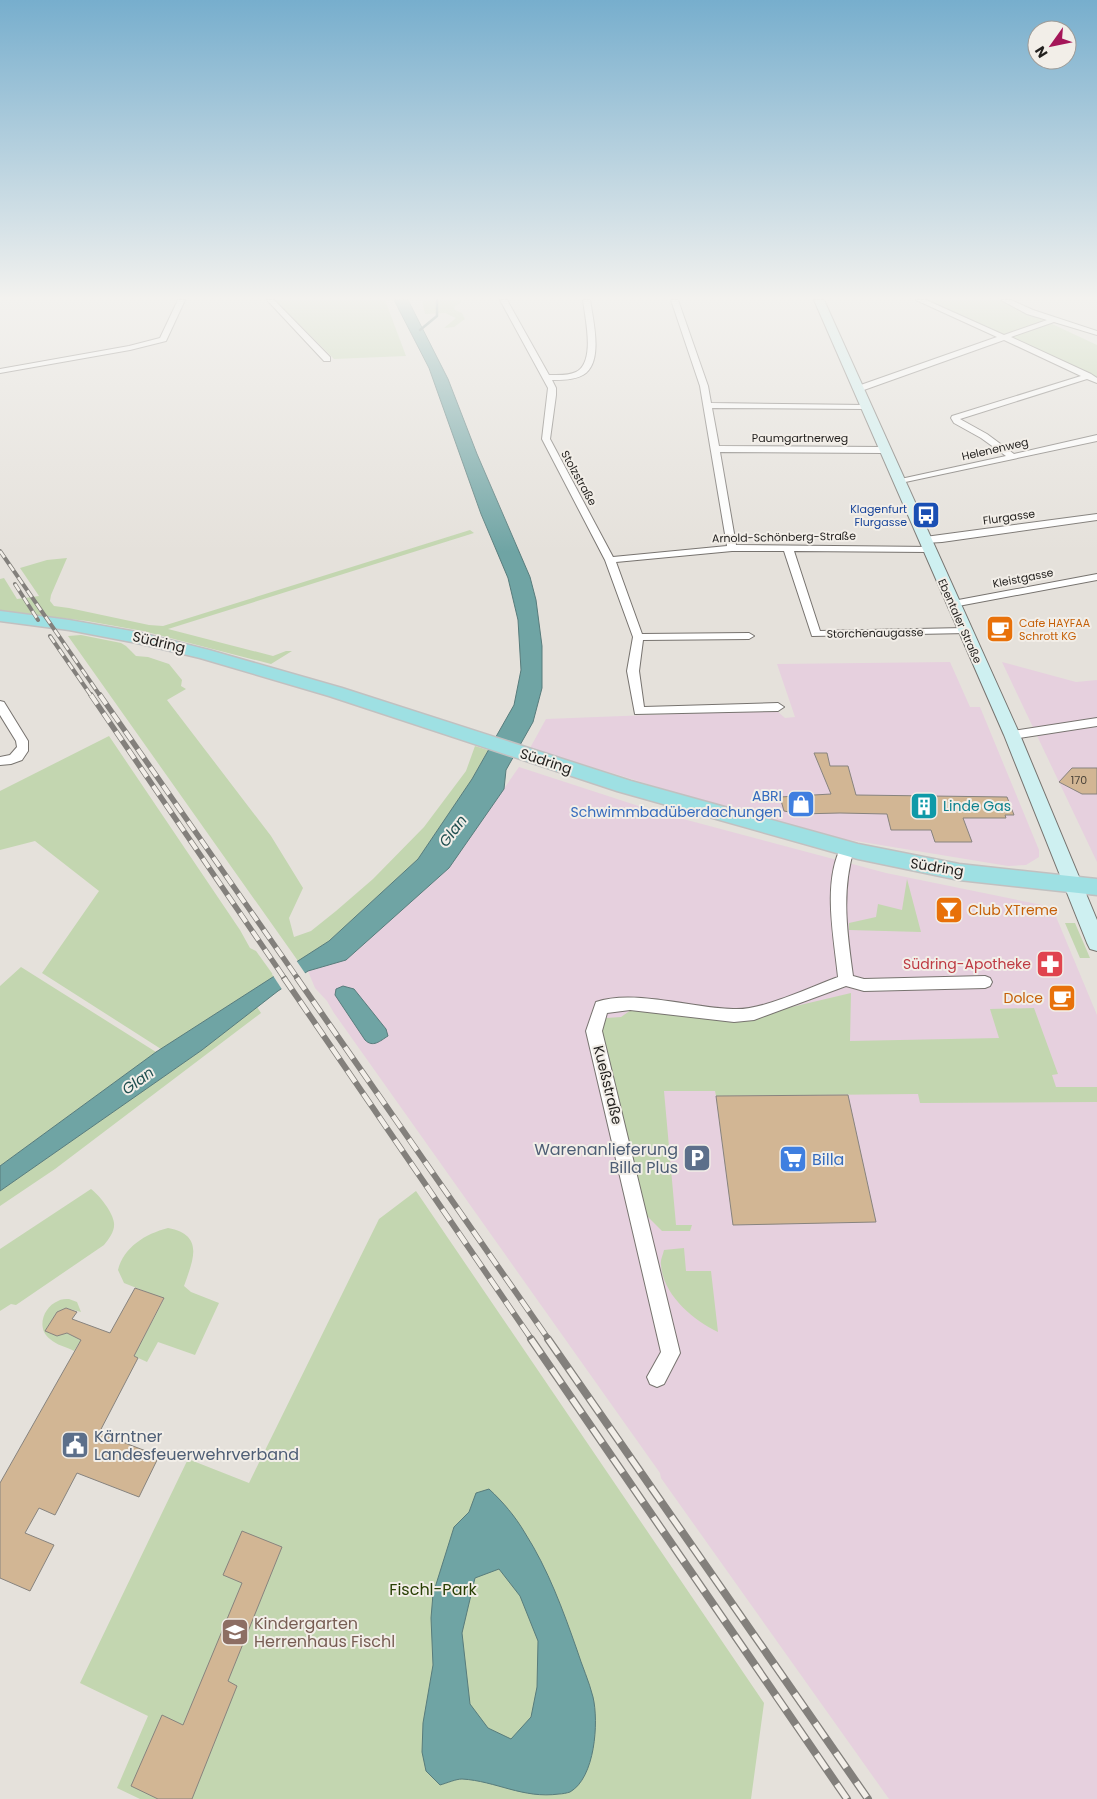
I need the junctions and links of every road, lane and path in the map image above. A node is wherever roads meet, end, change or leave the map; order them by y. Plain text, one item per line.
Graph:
1 (549, 384) edge
2 (703, 384) edge
3 (855, 384) edge
4 (875, 384) edge
5 (1063, 384) edge
6 (858, 390) junction
7 (708, 405) junction
8 (866, 407) junction
9 (1097, 438) edge
10 (716, 449) junction
11 (884, 450) junction
12 (1013, 456) junction
13 (899, 482) junction
14 (1097, 517) edge
15 (927, 544) junction
16 (732, 548) junction
17 (788, 548) junction
18 (610, 560) junction
19 (1097, 577) edge
20 (953, 604) junction
21 (0, 616) edge
22 (964, 631) junction
23 (749, 636) dead end
24 (638, 638) junction
25 (0, 705) edge
26 (778, 707) dead end
27 (1097, 722) edge
28 (1012, 735) junction
29 (0, 762) edge
30 (847, 849) junction
31 (1073, 885) junction
32 (1097, 887) edge
33 (1097, 943) edge
34 (846, 980) junction
35 (985, 982) dead end
36 (657, 1376) dead end

1 - 18 street, Stolzstraße
2 - 7 street
3 - 6 main road, Ebentaler Straße
4 - 6 street
5 - 12 street
6 - 8 main road, Ebentaler Straße
7 - 8 street
7 - 10 street
8 - 11 main road, Ebentaler Straße
9 - 12 street, Helenenweg
10 - 11 street, Paumgartnerweg
10 - 16 street
11 - 13 main road, Ebentaler Straße
12 - 13 street, Helenenweg
13 - 15 main road, Ebentaler Straße
14 - 15 street, Flurgasse
15 - 17 street, Arnold-Schönberg-Straße
15 - 20 main road, Ebentaler Straße
16 - 17 street, Arnold-Schönberg-Straße
16 - 18 street, Arnold-Schönberg-Straße
17 - 22 street, Storchenaugasse
18 - 24 street, Stolzstraße
19 - 20 street, Kleistgasse
20 - 22 main road, Ebentaler Straße
21 - 30 main road, Südring
22 - 28 main road, Ebentaler Straße
23 - 24 street
24 - 26 street, Stolzstraße
25 - 29 street
27 - 28 street
28 - 31 main road, Ebentaler Straße
30 - 31 main road, Südring
30 - 34 street
31 - 32 main road, Südring
31 - 33 main road, Ebentaler Straße
34 - 35 street
34 - 36 street, Kueßstraße

